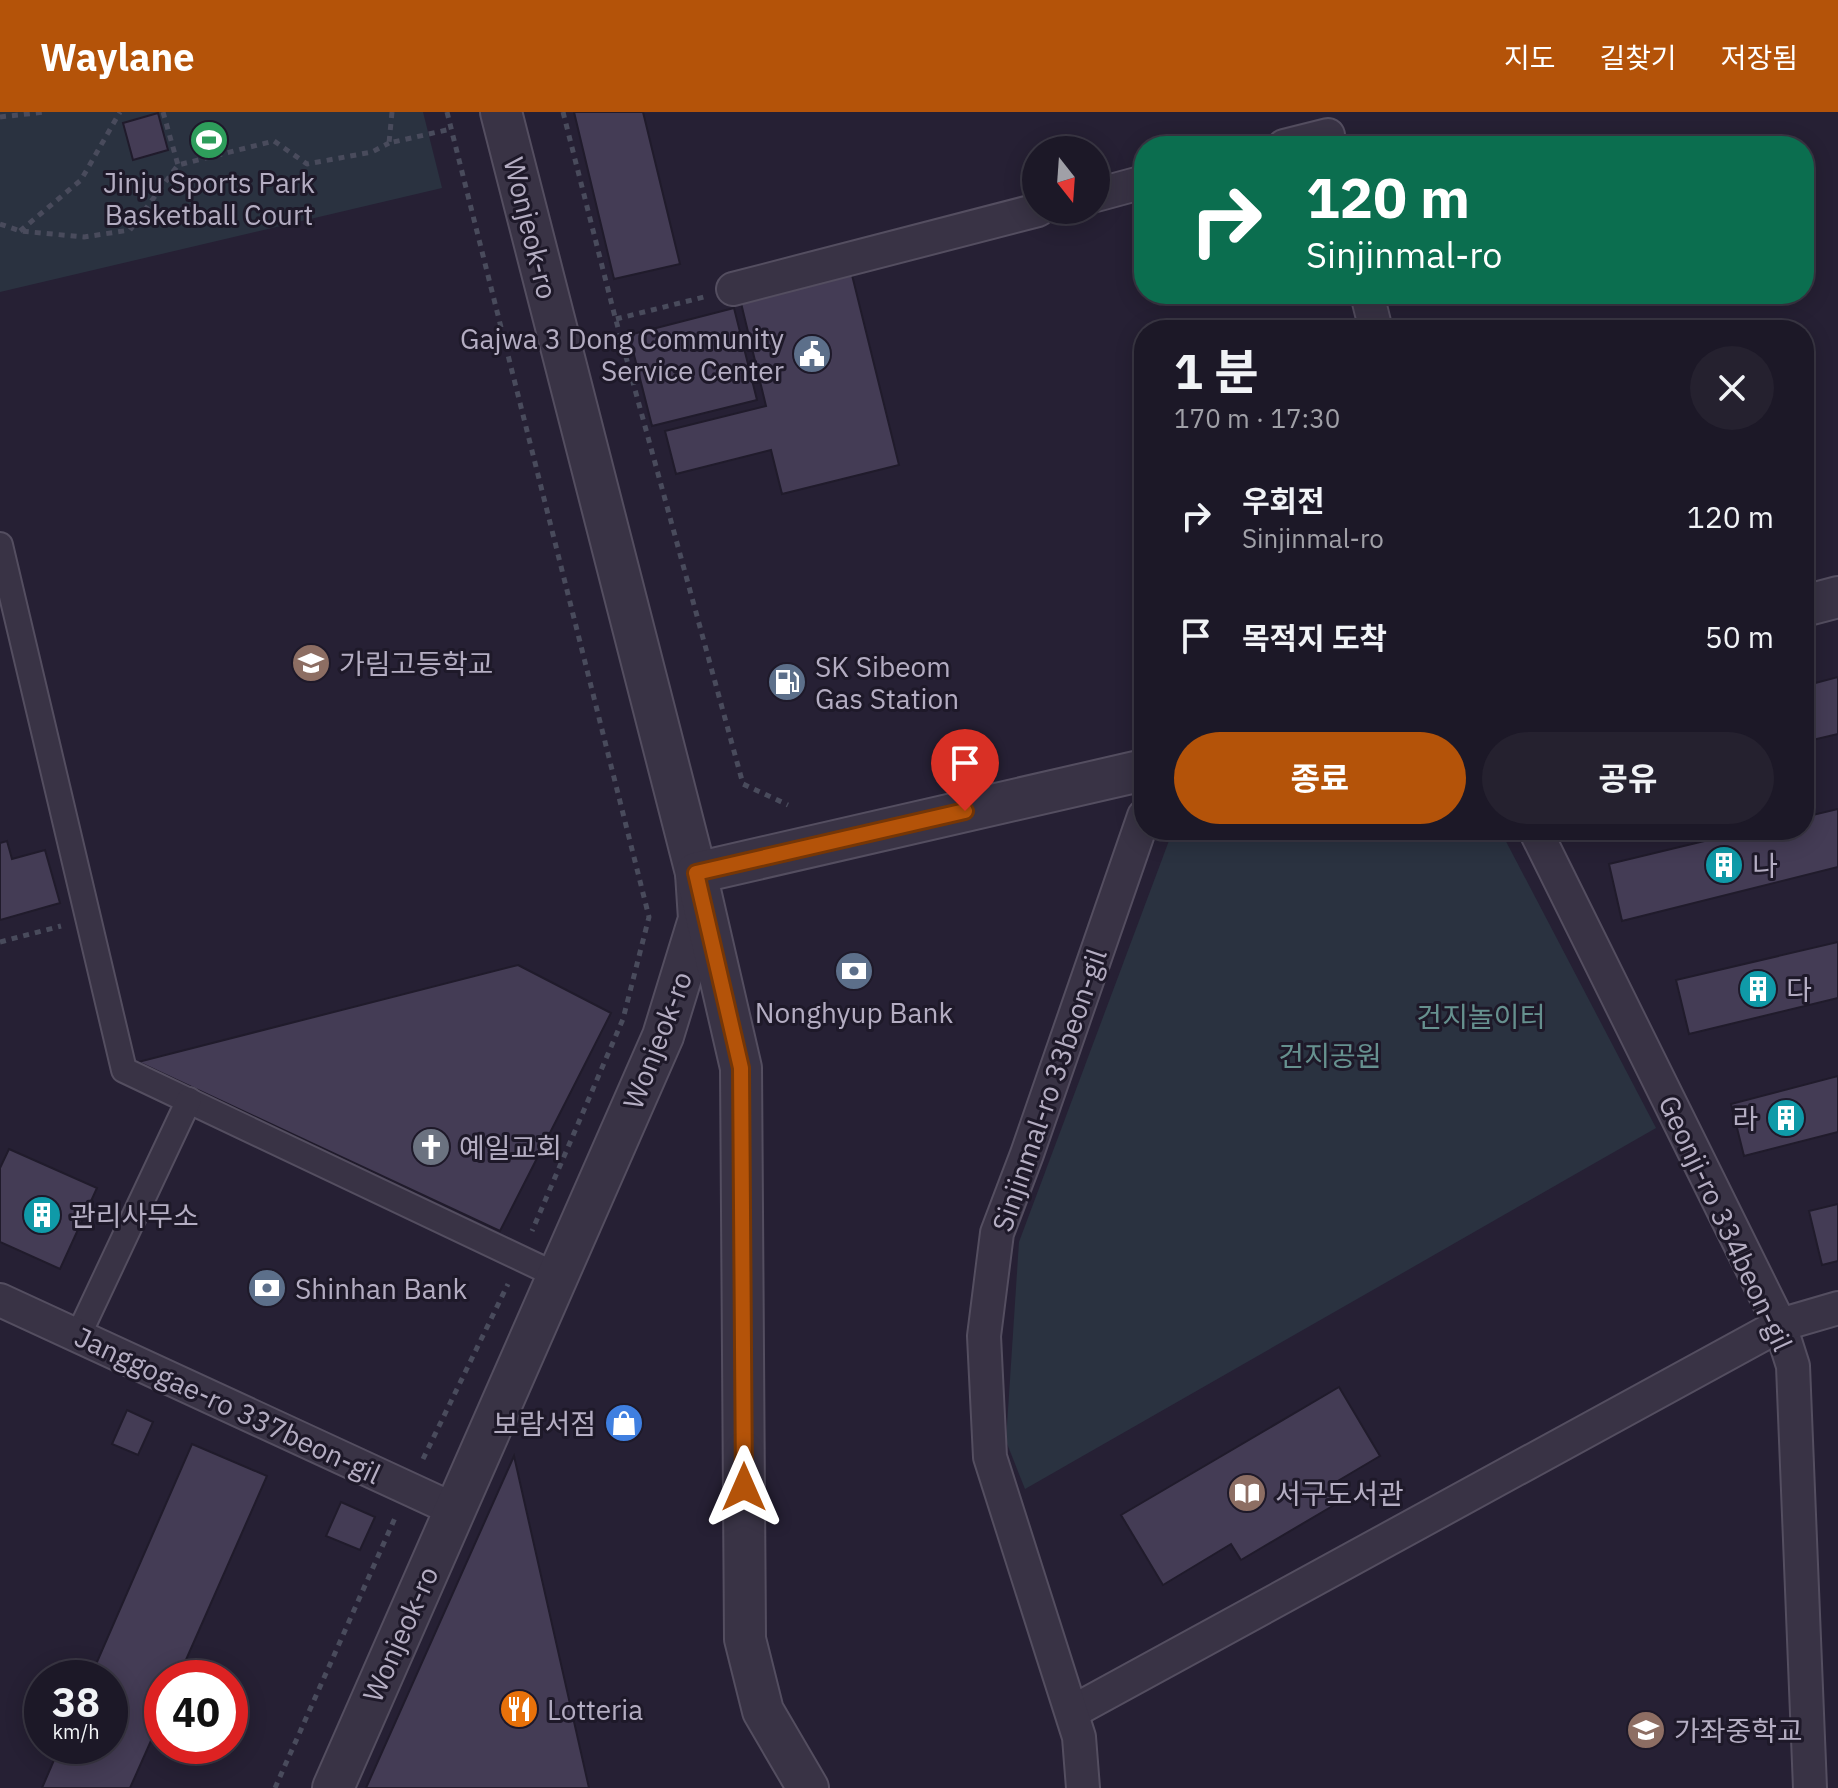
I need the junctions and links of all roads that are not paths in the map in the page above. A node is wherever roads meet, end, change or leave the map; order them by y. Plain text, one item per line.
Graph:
1 (501, 112) edge
2 (1134, 185) edge
3 (1110, 191) edge
4 (1022, 214) edge
5 (733, 289) road end
6 (0, 545) edge
7 (1838, 597) edge
8 (1814, 603) edge
9 (1134, 772) edge
10 (1136, 840) edge
11 (1540, 840) edge
12 (696, 873) junction
13 (189, 1100) junction
14 (558, 1276) junction
15 (0, 1300) edge
16 (1838, 1308) edge
17 (1780, 1325) junction
18 (78, 1336) junction
19 (455, 1510) junction
20 (1072, 1712) junction
21 (333, 1788) edge
22 (808, 1788) edge
23 (1083, 1788) edge
24 (1810, 1788) edge

1 - 12 street, Wonjeok-ro
2 - 3 street
4 - 5 street
6 - 13 street
7 - 8 street
9 - 12 street
10 - 20 street, Sinjinmal-ro 33beon-gil
11 - 17 street, Geonji-ro 334beon-gil
12 - 14 street, Wonjeok-ro
12 - 22 street
13 - 14 street
13 - 18 street
14 - 19 street, Wonjeok-ro
15 - 18 street, Janggogae-ro 337beon-gil
16 - 17 street
17 - 20 street
17 - 24 street, Geonji-ro 334beon-gil
18 - 19 street, Janggogae-ro 337beon-gil
19 - 21 street, Wonjeok-ro
20 - 23 street, Sinjinmal-ro 33beon-gil

